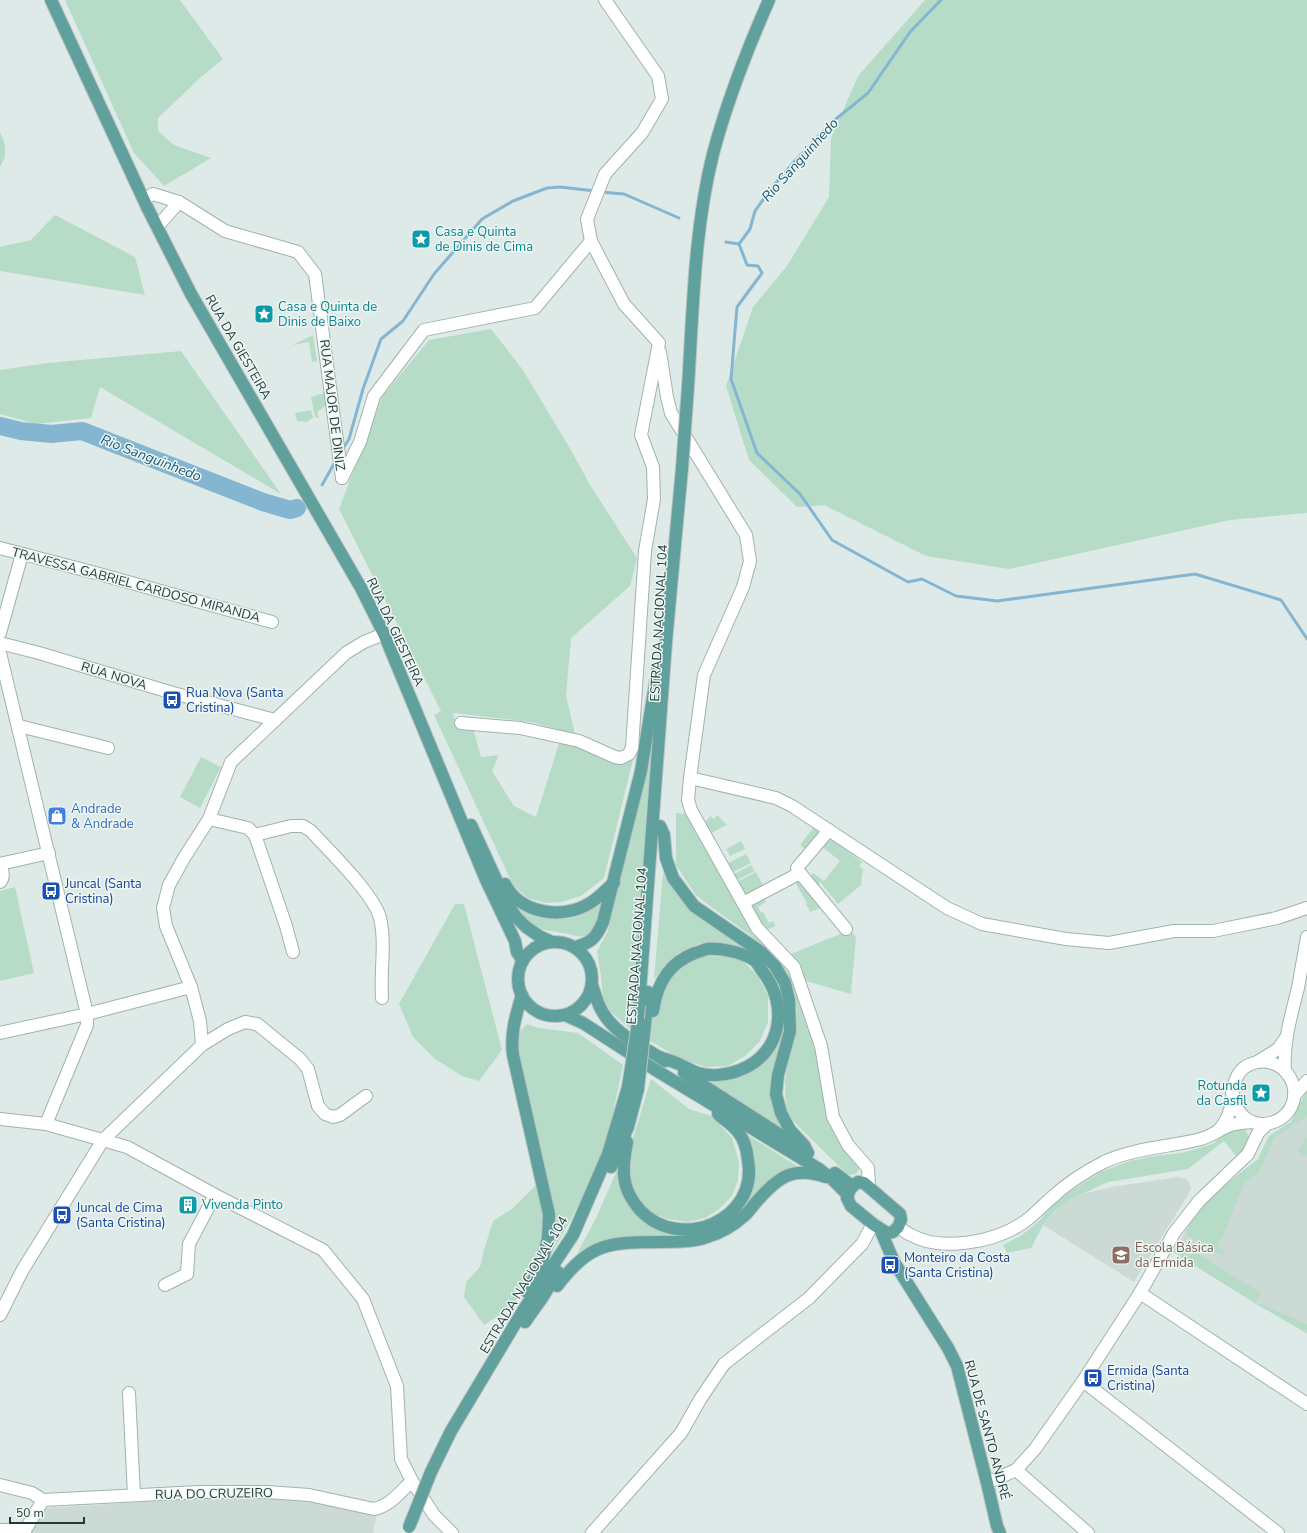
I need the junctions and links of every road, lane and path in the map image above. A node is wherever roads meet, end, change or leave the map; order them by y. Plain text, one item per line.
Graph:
1 (51, 0) edge
2 (605, 0) edge
3 (769, 0) edge
4 (144, 199) junction
5 (179, 202) junction
6 (157, 227) junction
7 (591, 241) junction
8 (659, 343) junction
9 (677, 538) junction
10 (0, 548) edge
11 (22, 554) junction
12 (272, 622) dead end
13 (0, 633) edge
14 (384, 634) junction
15 (666, 642) junction
16 (0, 643) edge
17 (0, 653) edge
18 (412, 703) junction
19 (276, 720) junction
20 (461, 723) dead end
21 (18, 726) junction
22 (108, 748) dead end
23 (690, 778) junction
24 (467, 815) junction
25 (209, 819) junction
26 (660, 826) junction
27 (829, 830) junction
28 (255, 835) junction
29 (49, 853) junction
30 (797, 866) junction
31 (0, 882) edge
32 (614, 883) junction
33 (743, 903) junction
34 (1307, 908) edge
35 (846, 929) dead end
36 (1307, 936) edge
37 (552, 942) junction
38 (575, 947) junction
39 (293, 952) dead end
40 (523, 961) junction
41 (592, 985) junction
42 (191, 987) junction
43 (522, 995) junction
44 (382, 998) dead end
45 (87, 1014) junction
46 (565, 1015) junction
47 (645, 1025) junction
48 (0, 1033) edge
49 (1286, 1038) junction
50 (202, 1045) junction
51 (659, 1057) junction
52 (1256, 1062) junction
53 (1286, 1072) junction
54 (1307, 1074) edge
55 (1307, 1081) edge
56 (633, 1088) junction
57 (1232, 1092) junction
58 (366, 1096) dead end
59 (1294, 1096) junction
60 (712, 1104) junction
61 (0, 1119) edge
62 (1252, 1122) junction
63 (46, 1124) junction
64 (1267, 1124) junction
65 (628, 1127) junction
66 (1216, 1132) junction
67 (103, 1140) junction
68 (808, 1154) junction
69 (832, 1179) junction
70 (869, 1187) junction
71 (850, 1191) junction
72 (215, 1195) junction
73 (877, 1226) junction
74 (895, 1229) junction
75 (891, 1255) junction
76 (165, 1285) dead end
77 (1140, 1292) junction
78 (542, 1298) junction
79 (524, 1309) junction
80 (0, 1315) edge
81 (1084, 1380) junction
82 (478, 1388) junction
83 (129, 1393) dead end
84 (1307, 1404) edge
85 (1016, 1470) junction
86 (412, 1481) junction
87 (987, 1483) junction
88 (0, 1485) edge
89 (134, 1496) junction
90 (43, 1500) junction
91 (0, 1530) edge
92 (409, 1530) edge
93 (996, 1531) edge
94 (25, 1533) edge
95 (452, 1533) edge
96 (592, 1533) edge
97 (1088, 1533) edge
98 (1278, 1533) edge

1 - 4 main road, RUA DA GIESTEIRA
2 - 7 street
3 - 9 main road, bridge
4 - 5 street, RUA MAJOR DE DINIZ
4 - 6 main road, RUA DA GIESTEIRA
5 - 6 street
5 - 7 street, RUA MAJOR DE DINIZ
6 - 14 main road, RUA DA GIESTEIRA
7 - 8 street
8 - 20 street
8 - 23 street
9 - 15 main road, ESTRADA NACIONAL 104
9 - 26 main road, ESTRADA NACIONAL 104
10 - 11 street, TRAVESSA GABRIEL CARDOSO MIRANDA
11 - 12 street, TRAVESSA GABRIEL CARDOSO MIRANDA
11 - 13 street
14 - 18 main road, RUA DA GIESTEIRA
14 - 19 street
15 - 32 main road
15 - 56 main road, ESTRADA NACIONAL 104, bridge
16 - 19 street, RUA NOVA
17 - 21 street
18 - 24 main road
18 - 40 main road
19 - 25 street
21 - 22 street
21 - 29 street
23 - 27 street
23 - 33 street
24 - 32 main road
24 - 37 main road
25 - 28 street
25 - 42 street
26 - 47 main road, ESTRADA NACIONAL 104
26 - 68 main road
27 - 30 street
27 - 34 street
28 - 39 street
28 - 44 street
29 - 31 street
29 - 45 street
30 - 33 street
30 - 35 street
32 - 38 main road
33 - 70 street
36 - 49 street
37 - 38 main road
37 - 40 main road
38 - 41 main road
40 - 43 main road
41 - 46 main road
41 - 51 main road
42 - 45 street
42 - 50 street
43 - 46 main road
43 - 79 main road
45 - 48 street
45 - 63 street
46 - 60 main road
47 - 51 main road
47 - 56 main road, ESTRADA NACIONAL 104, bridge
49 - 52 street
49 - 53 street
50 - 58 street
50 - 67 street
51 - 68 main road
52 - 53 street
52 - 57 street
53 - 54 street
53 - 59 street
55 - 59 street
56 - 65 main road, ESTRADA NACIONAL 104
56 - 79 main road, ESTRADA NACIONAL 104
57 - 62 street
57 - 66 street
59 - 64 street
60 - 65 main road
60 - 69 main road
61 - 63 street
62 - 64 street
62 - 66 street
63 - 67 street
64 - 77 street
65 - 78 main road, ESTRADA NACIONAL 104
66 - 74 street
67 - 72 street
67 - 80 street
68 - 71 main road
69 - 71 main road
69 - 78 main road
70 - 71 main road
70 - 74 main road
71 - 73 main road
72 - 76 street
72 - 86 street
73 - 74 main road
73 - 75 main road, RUA DE SANTO ANDRÉ
73 - 96 street
74 - 75 main road
75 - 87 main road, RUA DE SANTO ANDRÉ
77 - 81 street
77 - 84 street
78 - 82 main road, ESTRADA NACIONAL 104
79 - 82 main road, ESTRADA NACIONAL 104
81 - 85 street
81 - 98 street
82 - 92 main road, bridge
83 - 89 street
85 - 87 street
85 - 97 street
86 - 89 street, RUA DO CRUZEIRO
86 - 95 street
87 - 93 main road, RUA DE SANTO ANDRÉ
88 - 90 street
89 - 90 street, RUA DO CRUZEIRO
90 - 94 street
91 - 94 street

